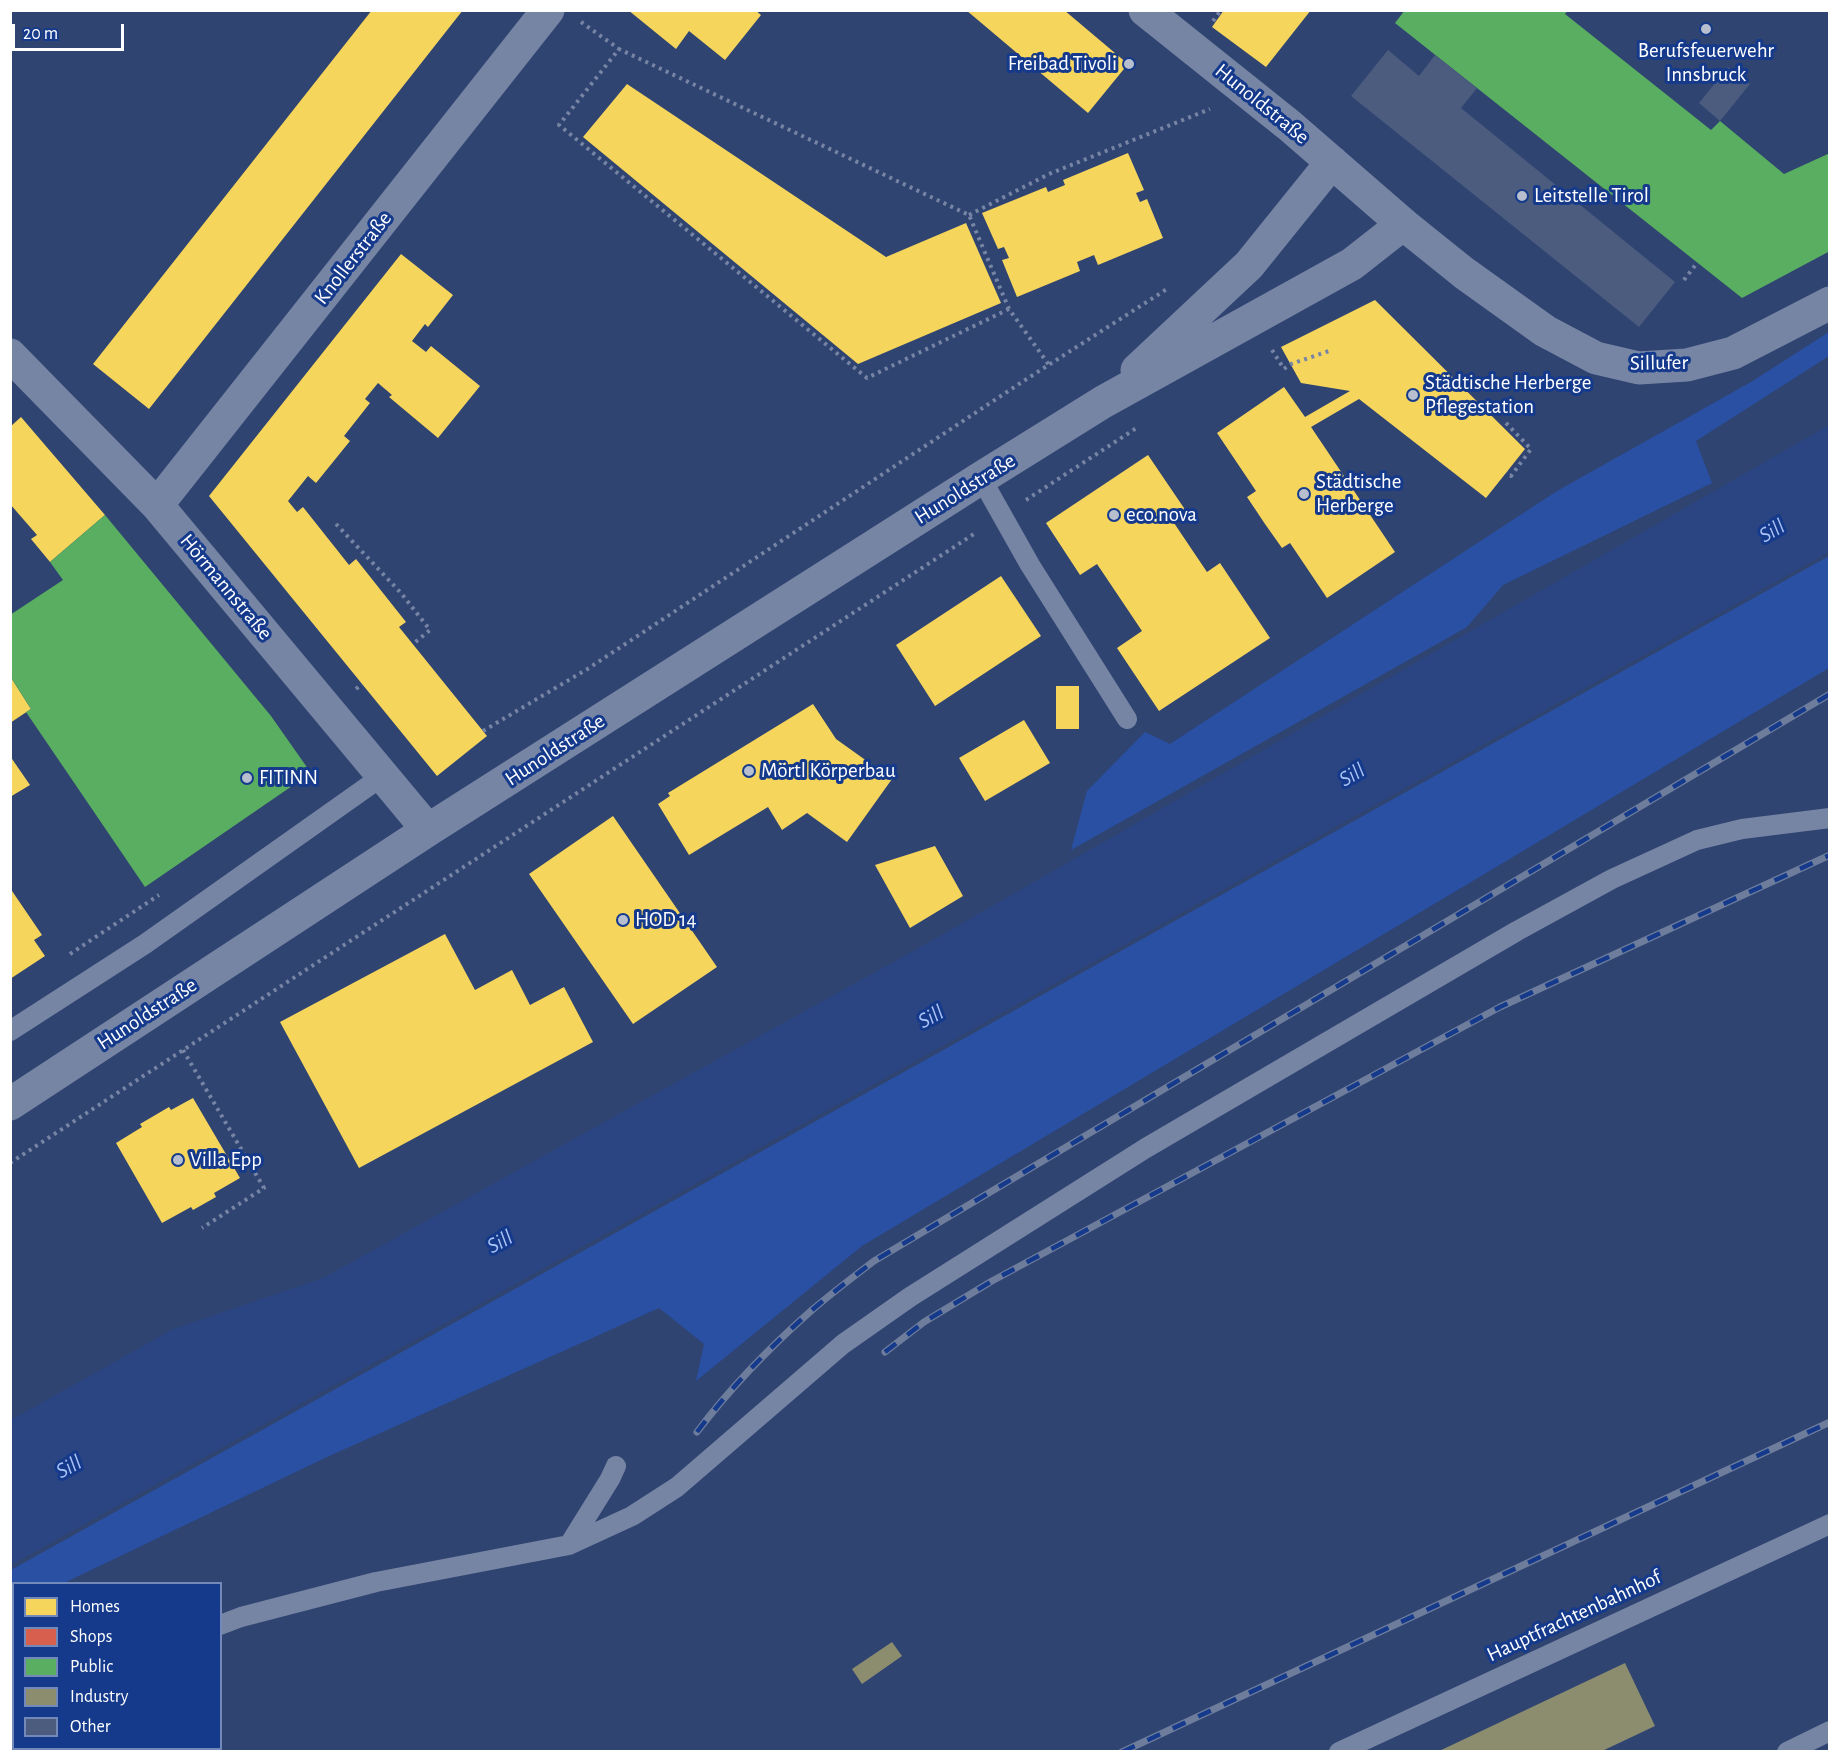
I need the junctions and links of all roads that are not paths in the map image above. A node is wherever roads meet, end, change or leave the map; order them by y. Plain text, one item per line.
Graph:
1 (1144, 10) edge
2 (1186, 10) edge
3 (561, 14) edge
4 (1192, 47) junction
5 (1332, 162) junction
6 (1403, 224) junction
7 (1464, 273) joint
8 (1830, 303) edge
9 (10, 355) edge
10 (1103, 402) junction
11 (981, 478) junction
12 (157, 505) junction
13 (1127, 719) dead end
14 (384, 775) junction
15 (1830, 818) edge
16 (428, 830) junction
17 (10, 1031) edge
18 (10, 1104) edge
19 (616, 1466) dead end
20 (1830, 1524) edge
21 (569, 1545) junction
22 (222, 1624) edge
23 (1830, 1731) edge
24 (1339, 1752) edge
25 (1787, 1752) edge

1 - 4 street, Hunoldstraße
2 - 4 street
3 - 12 street, Knollerstraße
4 - 5 street, Hunoldstraße
5 - 6 street, Hunoldstraße
5 - 10 street, Hunoldstraße
6 - 7 street, Hunoldstraße
6 - 10 street, Hunoldstraße
7 - 8 street, Sillufer
9 - 12 street, Hörmannstraße
10 - 11 street, Hunoldstraße
11 - 13 lane
11 - 16 street, Hunoldstraße
12 - 14 street, Hörmannstraße
14 - 16 street, Hörmannstraße
14 - 17 lane
15 - 21 lane
16 - 18 street, Hunoldstraße
19 - 21 lane
20 - 24 lane, Hauptfrachtenbahnhof
21 - 22 lane
23 - 25 lane

